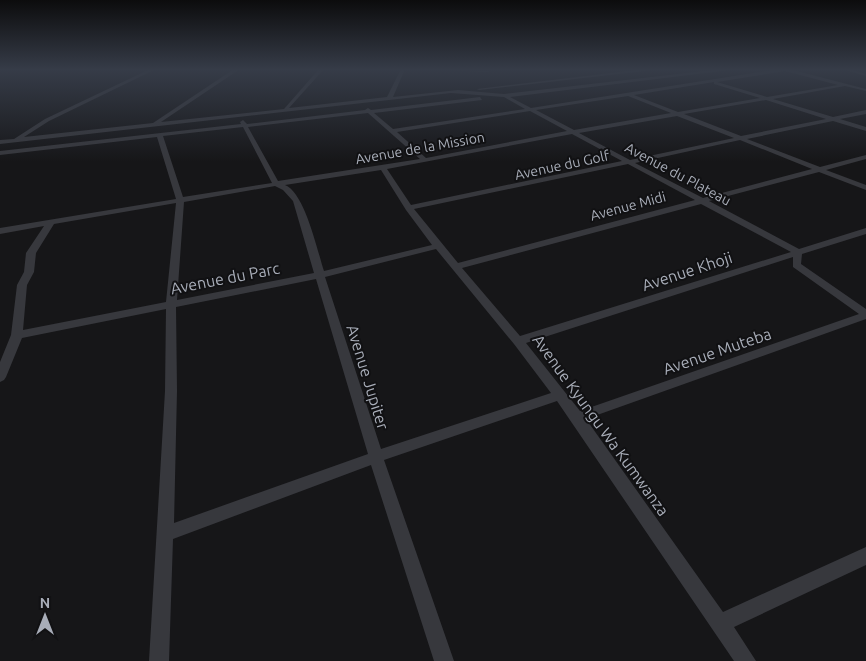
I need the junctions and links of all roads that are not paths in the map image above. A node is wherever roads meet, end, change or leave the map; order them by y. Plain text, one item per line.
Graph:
1 (89, 100) edge
2 (191, 100) edge
3 (294, 100) edge
4 (381, 100) edge
5 (473, 100) edge
6 (513, 100) edge
7 (590, 100) edge
8 (642, 100) edge
9 (754, 100) edge
10 (770, 100) edge
11 (360, 102) junction
12 (531, 109) junction
13 (287, 110) junction
14 (371, 112) junction
15 (866, 112) edge
16 (675, 114) junction
17 (833, 119) junction
18 (243, 121) junction
19 (152, 125) junction
20 (866, 129) edge
21 (102, 130) junction
22 (393, 131) junction
23 (118, 132) junction
24 (573, 132) junction
25 (160, 136) junction
26 (739, 138) junction
27 (0, 142) edge
28 (99, 142) junction
29 (14, 143) junction
30 (30, 150) junction
31 (0, 152) edge
32 (866, 157) edge
33 (425, 160) junction
34 (631, 163) junction
35 (382, 168) junction
36 (819, 170) junction
37 (276, 184) junction
38 (866, 188) edge
39 (180, 200) junction
40 (701, 200) junction
41 (409, 208) junction
42 (51, 222) junction
43 (0, 231) edge
44 (866, 231) edge
45 (438, 246) junction
46 (798, 252) junction
47 (455, 267) junction
48 (320, 274) junction
49 (172, 304) junction
50 (866, 314) edge
51 (17, 335) junction
52 (518, 341) junction
53 (0, 376) edge
54 (560, 395) junction
55 (578, 417) junction
56 (376, 457) junction
57 (165, 534) junction
58 (866, 556) edge
59 (720, 622) junction
60 (159, 661) edge
61 (444, 661) edge
62 (746, 661) edge

1 - 29 street
2 - 19 street
3 - 13 street
4 - 11 street
5 - 14 street
6 - 12 street, Avenue du Plateau
7 - 12 street
8 - 16 street
9 - 16 street, Avenue de la Mission
10 - 17 street
11 - 13 street
11 - 14 street
12 - 22 street
12 - 24 street, Avenue du Plateau
13 - 18 street
14 - 18 street
14 - 22 street
15 - 17 street, Avenue du Golf
16 - 24 street, Avenue de la Mission
16 - 26 street
17 - 20 street
17 - 26 street, Avenue du Golf
18 - 19 street
18 - 25 street
18 - 37 street, Avenue Jupiter
19 - 21 street
19 - 23 street
21 - 23 street
21 - 29 street
22 - 33 street
23 - 28 street
24 - 33 street, Avenue de la Mission
24 - 34 street, Avenue du Plateau
25 - 28 street
25 - 39 street
26 - 34 street, Avenue du Golf
26 - 36 street
27 - 29 street
28 - 30 street
29 - 30 street
29 - 31 street
30 - 31 street
32 - 36 street, Avenue Midi
33 - 35 street, Avenue de la Mission
34 - 40 street, Avenue du Plateau
34 - 41 street, Avenue du Golf
35 - 37 street, Avenue de la Mission
35 - 41 street, Avenue Kyungu Wa Kumwanza
36 - 38 street
36 - 40 street, Avenue Midi
37 - 39 street, Avenue de la Mission
37 - 48 street, Avenue Jupiter
39 - 42 street, Avenue de la Mission
39 - 49 street
40 - 46 street, Avenue du Plateau
40 - 47 street, Avenue Midi
41 - 45 street, Avenue Kyungu Wa Kumwanza
42 - 43 street, Avenue de la Mission
42 - 51 street
44 - 46 street, Avenue Khoji
45 - 47 street, Avenue Kyungu Wa Kumwanza
45 - 48 street, Avenue du Parc
46 - 50 street
46 - 52 street, Avenue Khoji
47 - 52 street, Avenue Kyungu Wa Kumwanza
48 - 49 street, Avenue du Parc
48 - 56 street, Avenue Jupiter
49 - 51 street, Avenue du Parc
49 - 57 street
50 - 55 street, Avenue Muteba
51 - 53 street
52 - 54 street, Avenue Kyungu Wa Kumwanza
54 - 55 street, Avenue Kyungu Wa Kumwanza
54 - 56 street
55 - 59 street, Avenue Kyungu Wa Kumwanza
56 - 57 street
56 - 61 street, Avenue Jupiter
57 - 60 street
58 - 59 street
59 - 62 street, Avenue Kyungu Wa Kumwanza

